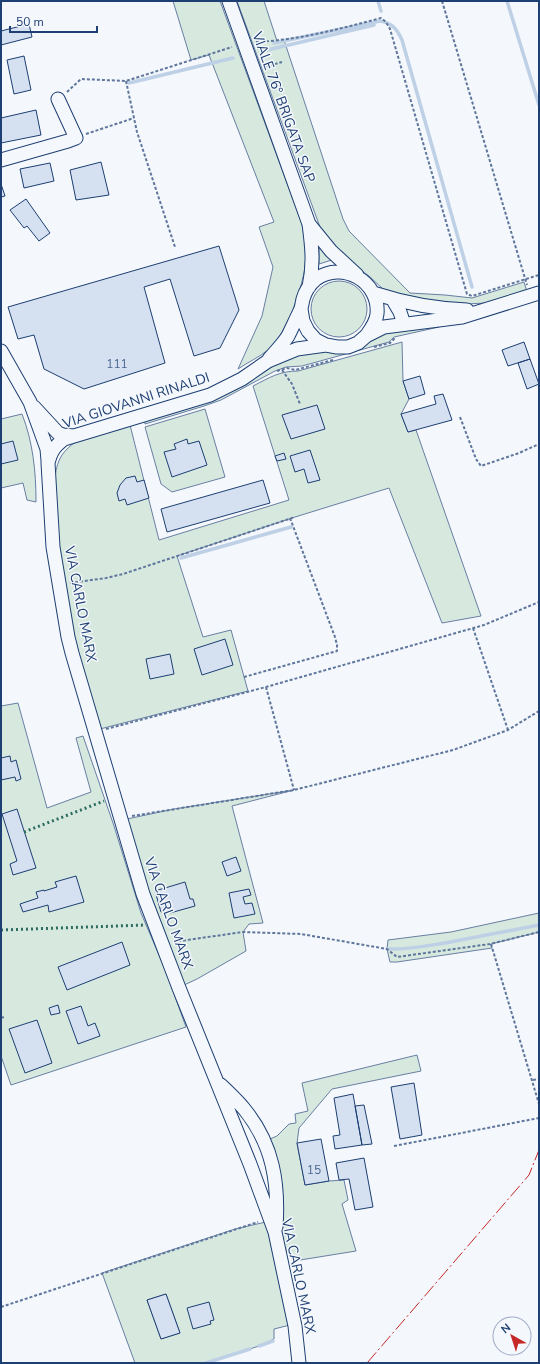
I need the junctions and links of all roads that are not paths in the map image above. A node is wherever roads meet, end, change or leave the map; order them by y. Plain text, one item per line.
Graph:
1 (229, 1) edge
2 (58, 99) road end
3 (1, 160) edge
4 (309, 224) junction
5 (362, 279) junction
6 (309, 287) junction
7 (373, 293) junction
8 (534, 295) edge
9 (393, 300) junction
10 (301, 309) junction
11 (482, 310) junction
12 (402, 331) junction
13 (369, 342) junction
14 (326, 345) junction
15 (1, 351) edge
16 (268, 361) junction
17 (30, 402) junction
18 (54, 429) junction
19 (74, 436) junction
20 (50, 444) junction
21 (217, 1081) junction
22 (275, 1232) junction
23 (299, 1363) edge

1 - 4 street, VIALE 76° BRIGATA SAP
2 - 3 street
4 - 5 street
4 - 6 street, VIA GIOVANNI RINALDI
5 - 6 street
5 - 7 street
6 - 10 street, VIA GIOVANNI RINALDI
7 - 9 street, VIA GIOVANNI RINALDI
7 - 13 street
8 - 11 street, VIA GIOVANNI RINALDI
9 - 11 street, VIA GIOVANNI RINALDI
9 - 12 street
10 - 14 street
10 - 16 street, VIA GIOVANNI RINALDI
11 - 12 street, VIA GIOVANNI RINALDI
12 - 13 street, VIA GIOVANNI RINALDI
13 - 14 street, VIA GIOVANNI RINALDI
14 - 16 street, VIA GIOVANNI RINALDI
15 - 17 street
16 - 19 street, VIA GIOVANNI RINALDI
17 - 18 street
17 - 20 street
18 - 19 street
18 - 20 street
19 - 20 street, VIA GIOVANNI RINALDI
20 - 21 street, VIA CARLO MARX
21 - 22 street, VIA CARLO MARX
21 - 22 street
22 - 23 street, VIA CARLO MARX

